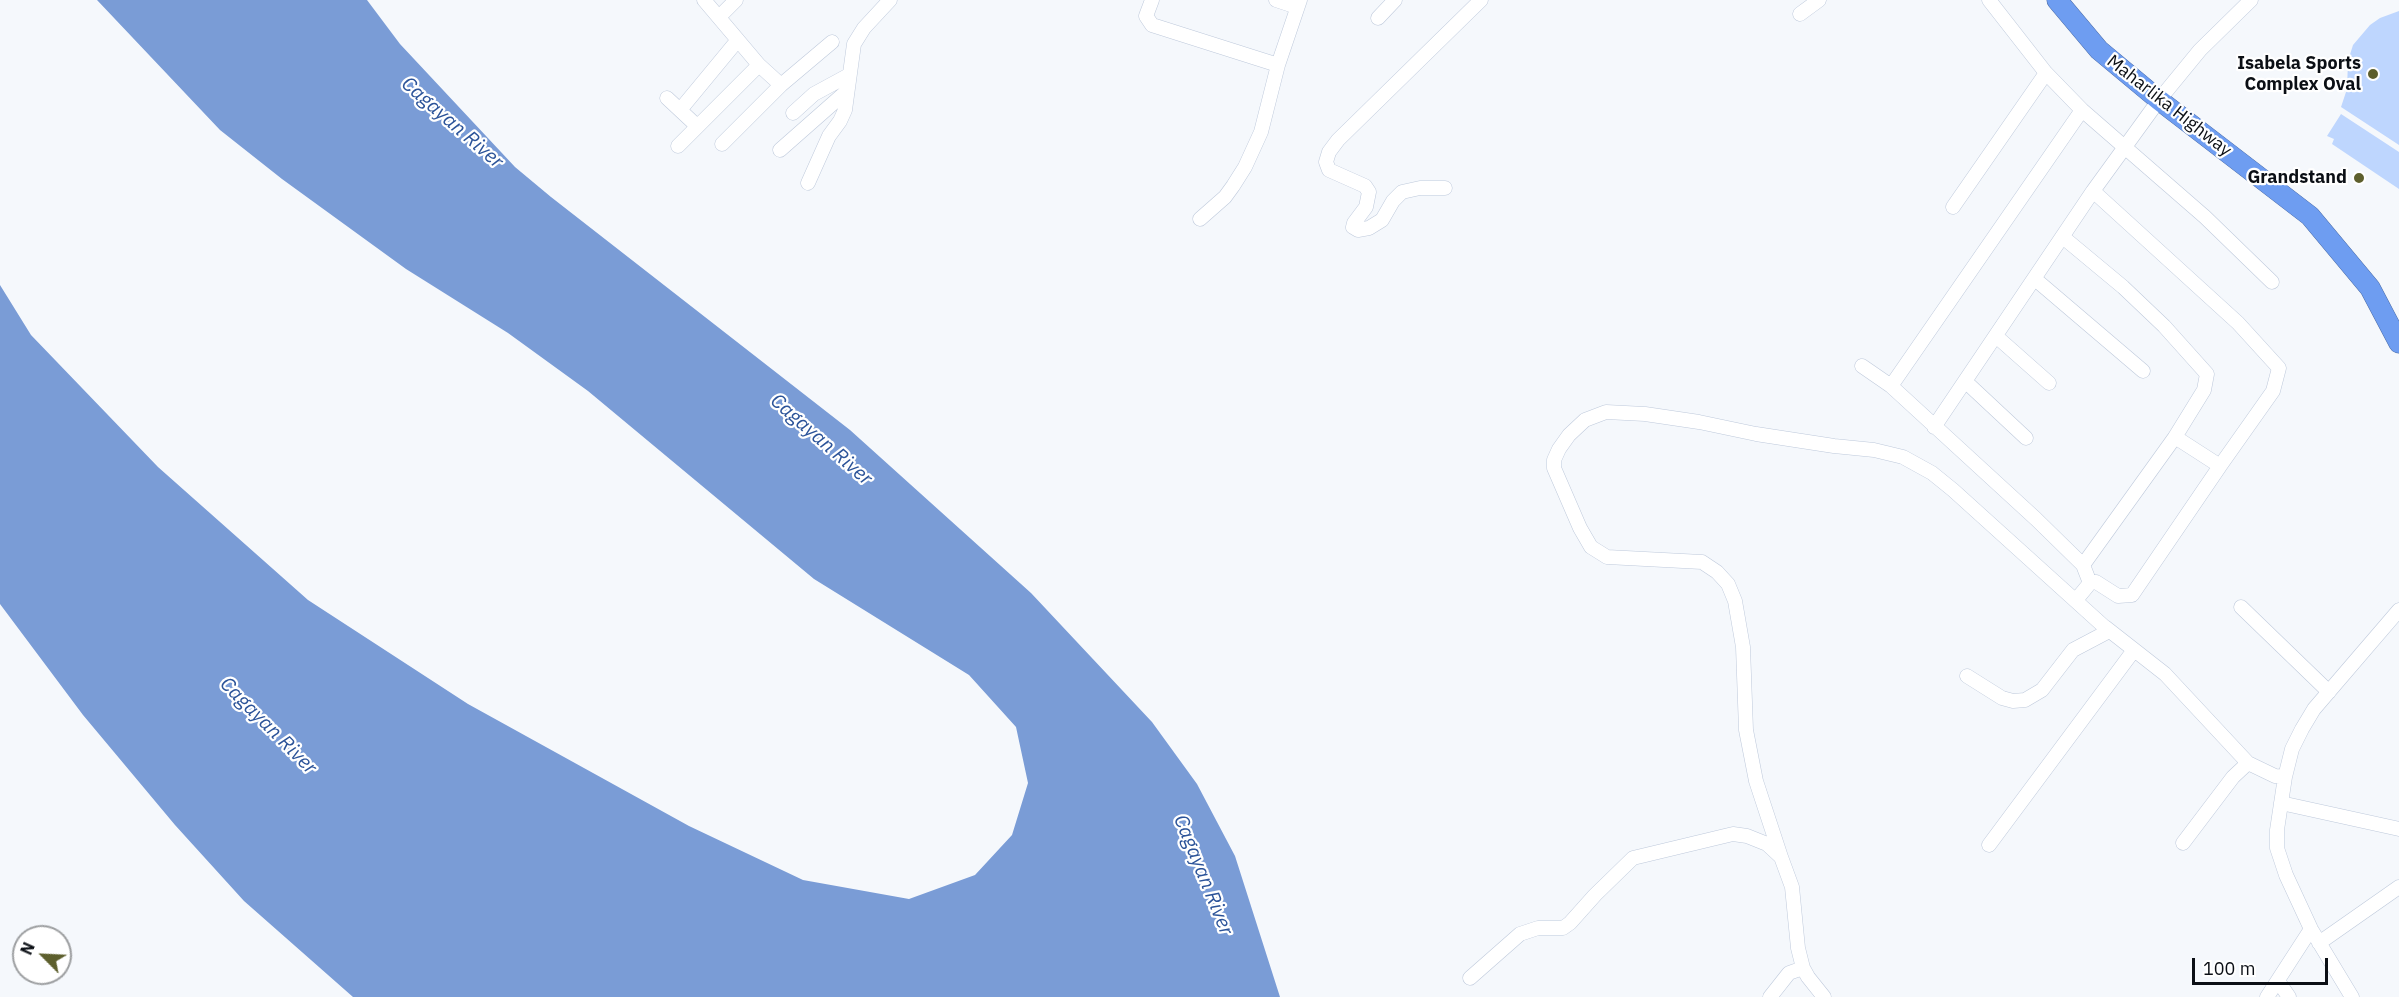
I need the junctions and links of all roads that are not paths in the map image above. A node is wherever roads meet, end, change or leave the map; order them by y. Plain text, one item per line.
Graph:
1 (704, 0) edge
2 (736, 0) edge
3 (890, 0) edge
4 (1152, 0) edge
5 (1276, 0) edge
6 (1395, 0) edge
7 (1481, 0) edge
8 (1819, 0) edge
9 (1989, 0) edge
10 (2056, 0) edge
11 (2251, 0) edge
12 (1298, 3) edge
13 (1800, 14) dead end
14 (720, 16) junction
15 (1378, 18) dead end
16 (737, 41) junction
17 (832, 42) dead end
18 (759, 65) junction
19 (1278, 65) junction
20 (2046, 73) junction
21 (849, 75) junction
22 (781, 85) junction
23 (847, 91) junction
24 (667, 98) dead end
25 (2159, 100) junction
26 (680, 110) junction
27 (2082, 110) junction
28 (793, 113) dead end
29 (696, 126) junction
30 (722, 144) dead end
31 (678, 146) dead end
32 (2125, 147) junction
33 (780, 150) dead end
34 (808, 183) dead end
35 (1445, 188) dead end
36 (2093, 191) junction
37 (1953, 207) dead end
38 (1200, 219) dead end
39 (2064, 238) junction
40 (2036, 279) junction
41 (2272, 282) dead end
42 (1997, 337) junction
43 (2399, 341) edge
44 (1862, 366) dead end
45 (2143, 371) dead end
46 (1966, 382) junction
47 (2049, 383) dead end
48 (1891, 386) junction
49 (1935, 427) junction
50 (2175, 437) junction
51 (2026, 438) dead end
52 (2220, 466) junction
53 (2083, 565) junction
54 (2090, 584) junction
55 (2076, 600) junction
56 (2241, 608) dead end
57 (2399, 610) edge
58 (2109, 631) junction
59 (2134, 650) junction
60 (1967, 675) dead end
61 (2329, 692) junction
62 (2248, 763) junction
63 (2285, 777) junction
64 (2281, 803) junction
65 (2399, 829) edge
66 (2183, 843) dead end
67 (1989, 845) dead end
68 (1781, 857) junction
69 (2399, 887) edge
70 (2311, 929) junction
71 (2319, 943) junction
72 (1803, 968) junction
73 (1470, 978) dead end
74 (2278, 981) junction
75 (1770, 997) edge
76 (1824, 997) edge
77 (2267, 997) edge
78 (2289, 997) edge
79 (2352, 997) edge

1 - 14 street
2 - 14 street
3 - 21 street
4 - 19 street
5 - 12 street
6 - 15 street
7 - 35 street
8 - 13 street
9 - 20 street
10 - 25 highway, Maharlika Highway
11 - 25 street
12 - 19 street
14 - 16 street
16 - 18 street
16 - 26 street
17 - 22 street
18 - 22 street
18 - 29 street
19 - 38 street
20 - 27 street
20 - 37 street
21 - 23 street
21 - 28 street
22 - 30 street
23 - 33 street
23 - 34 street
24 - 26 street
25 - 32 street
25 - 43 highway, Maharlika Highway
26 - 29 street
27 - 32 street
27 - 48 street
29 - 31 street
32 - 36 street
32 - 41 street
36 - 39 street
36 - 52 street
39 - 40 street
39 - 50 street
40 - 42 street
40 - 45 street
42 - 46 street
42 - 47 street
44 - 48 street
46 - 49 street
46 - 51 street
48 - 49 street
49 - 53 street
50 - 52 street
50 - 53 street
52 - 54 street
53 - 54 street
54 - 55 street
55 - 58 street
55 - 68 street
56 - 61 street
57 - 61 street
58 - 59 street
58 - 60 street
59 - 62 street
59 - 67 street
61 - 63 street
62 - 63 street
62 - 66 street
63 - 64 street
64 - 65 street
64 - 70 street
68 - 72 street
68 - 73 street
69 - 71 street
70 - 71 street
70 - 74 street
71 - 79 street
72 - 75 street
72 - 76 street
74 - 77 street
74 - 78 street

